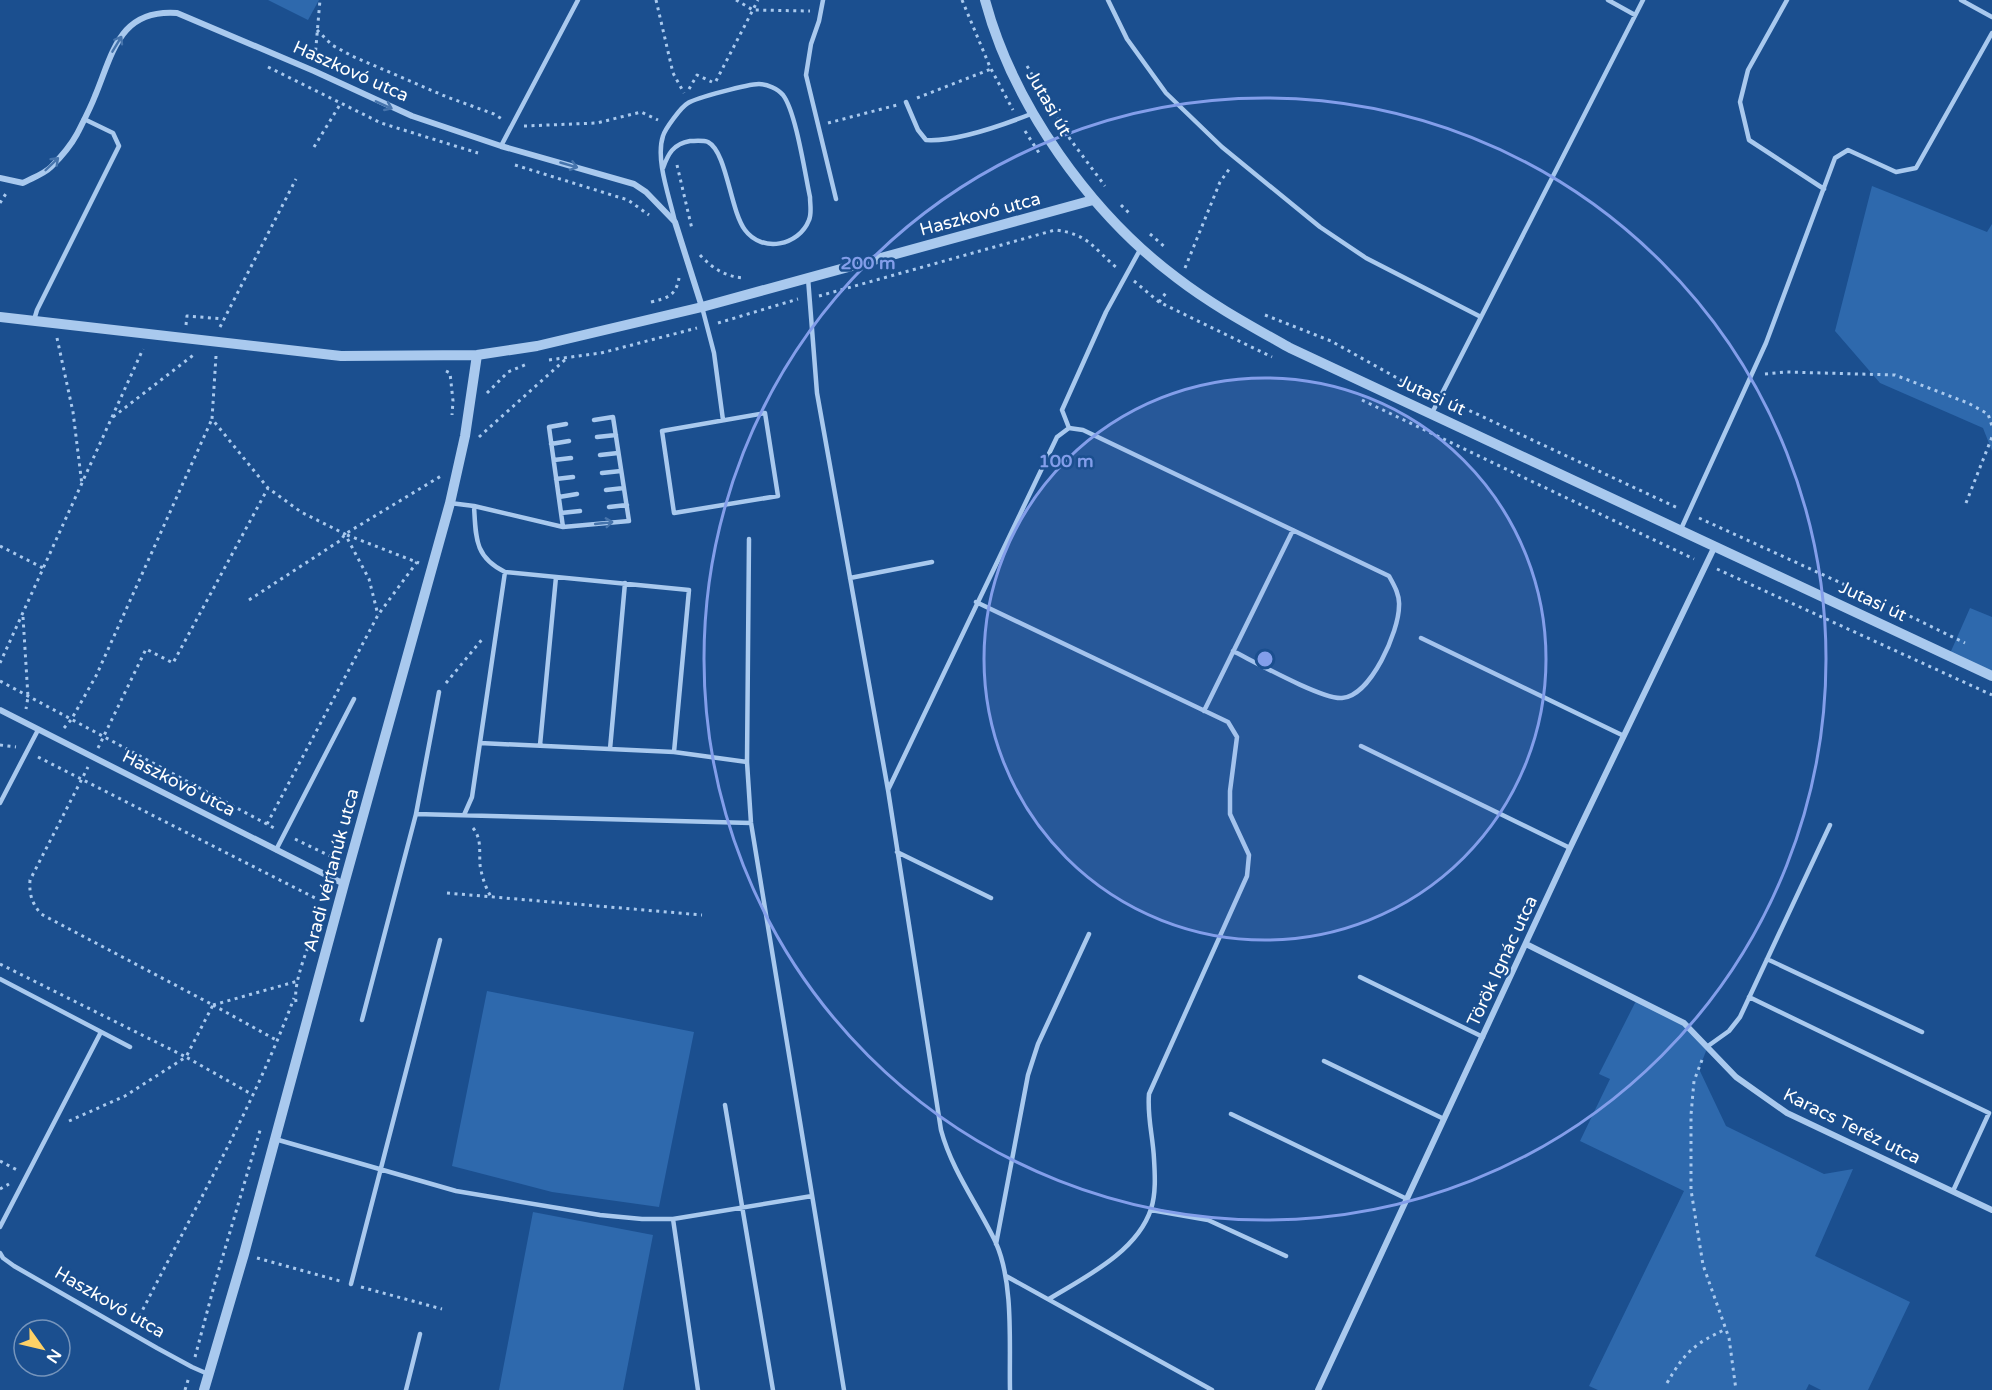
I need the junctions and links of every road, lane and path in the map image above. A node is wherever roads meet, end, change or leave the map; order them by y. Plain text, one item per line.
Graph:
1 (320, 0) edge
2 (578, 0) edge
3 (656, 0) edge
4 (736, 0) edge
5 (758, 0) edge
6 (823, 0) edge
7 (962, 0) edge
8 (985, 0) edge
9 (1108, 0) edge
10 (1608, 0) edge
11 (1643, 0) edge
12 (1787, 0) edge
13 (1961, 0) edge
14 (753, 10) junction
15 (806, 11) dead end
16 (1635, 15) junction
17 (1992, 17) edge
18 (317, 30) junction
19 (1992, 33) edge
20 (258, 62) dead end
21 (1027, 66) dead end
22 (314, 71) junction
23 (682, 90) junction
24 (677, 98) dead end
25 (906, 102) dead end
26 (341, 103) junction
27 (688, 103) junction
28 (1034, 113) junction
29 (84, 119) junction
30 (1018, 119) junction
31 (511, 126) junction
32 (664, 133) junction
33 (501, 146) junction
34 (314, 147) dead end
35 (671, 150) junction
36 (488, 156) dead end
37 (1042, 158) dead end
38 (1237, 159) junction
39 (509, 163) dead end
40 (663, 168) junction
41 (0, 178) edge
42 (296, 179) dead end
43 (1824, 189) junction
44 (14, 191) dead end
45 (1108, 191) dead end
46 (1115, 198) dead end
47 (836, 199) dead end
48 (1093, 200) junction
49 (0, 203) edge
50 (651, 216) dead end
51 (1136, 221) dead end
52 (675, 222) junction
53 (1143, 228) dead end
54 (694, 238) dead end
55 (697, 247) dead end
56 (1141, 248) junction
57 (1169, 250) dead end
58 (1178, 258) dead end
59 (1186, 265) junction
60 (678, 270) dead end
61 (1194, 271) dead end
62 (1126, 274) junction
63 (756, 275) dead end
64 (808, 278) junction
65 (1177, 278) junction
66 (809, 299) junction
67 (1159, 302) junction
68 (641, 305) dead end
69 (702, 307) junction
70 (1262, 314) dead end
71 (0, 317) edge
72 (1481, 317) junction
73 (224, 319) junction
74 (39, 321) junction
75 (706, 326) junction
76 (195, 328) dead end
77 (229, 331) dead end
78 (145, 344) dead end
79 (197, 352) dead end
80 (477, 355) junction
81 (216, 356) dead end
82 (569, 356) junction
83 (546, 360) dead end
84 (1282, 361) dead end
85 (535, 362) dead end
86 (1751, 376) junction
87 (484, 397) dead end
88 (1356, 397) dead end
89 (1440, 397) junction
90 (1432, 413) junction
91 (112, 418) junction
92 (212, 419) junction
93 (594, 420) dead end
94 (723, 420) junction
95 (566, 424) dead end
96 (1992, 426) edge
97 (1069, 428) junction
98 (475, 432) dead end
99 (616, 435) junction
100 (597, 437) dead end
101 (1992, 437) edge
102 (569, 441) dead end
103 (551, 444) junction
104 (618, 453) junction
105 (600, 455) dead end
106 (571, 458) dead end
107 (554, 460) junction
108 (459, 461) junction
109 (621, 471) junction
110 (603, 473) dead end
111 (573, 477) dead end
112 (556, 479) junction
113 (82, 485) junction
114 (268, 488) junction
115 (624, 488) junction
116 (606, 490) dead end
117 (577, 494) dead end
118 (559, 497) junction
119 (450, 503) junction
120 (1966, 503) dead end
121 (627, 505) junction
122 (474, 506) junction
123 (609, 507) dead end
124 (580, 511) dead end
125 (561, 513) junction
126 (1689, 513) junction
127 (563, 527) junction
128 (1293, 530) junction
129 (1680, 530) junction
130 (345, 534) junction
131 (749, 539) dead end
132 (0, 546) edge
133 (1715, 546) junction
134 (933, 562) dead end
135 (1706, 565) junction
136 (43, 568) junction
137 (505, 572) junction
138 (556, 576) junction
139 (850, 578) junction
140 (625, 583) junction
141 (249, 600) dead end
142 (976, 602) junction
143 (22, 614) junction
144 (378, 615) junction
145 (498, 620) junction
146 (1421, 638) dead end
147 (1965, 643) dead end
148 (1233, 651) junction
149 (0, 663) edge
150 (1992, 676) edge
151 (0, 681) edge
152 (439, 692) joint
153 (1992, 694) edge
154 (28, 697) junction
155 (354, 699) dead end
156 (0, 710) edge
157 (1204, 711) junction
158 (71, 720) junction
159 (22, 722) junction
160 (38, 730) junction
161 (104, 736) junction
162 (1624, 736) junction
163 (54, 738) junction
164 (480, 743) junction
165 (540, 745) junction
166 (1361, 746) dead end
167 (610, 749) junction
168 (674, 752) junction
169 (32, 754) dead end
170 (38, 757) junction
171 (92, 758) junction
172 (747, 762) junction
173 (81, 779) junction
174 (888, 790) junction
175 (0, 803) edge
176 (416, 814) junction
177 (464, 815) junction
178 (751, 823) junction
179 (267, 824) junction
180 (1830, 825) dead end
181 (284, 834) junction
182 (1570, 849) junction
183 (276, 850) junction
184 (897, 852) junction
185 (334, 858) dead end
186 (344, 884) junction
187 (447, 893) dead end
188 (491, 897) junction
189 (991, 898) dead end
190 (323, 902) dead end
191 (702, 915) dead end
192 (1089, 934) dead end
193 (440, 940) dead end
194 (1526, 944) junction
195 (1767, 959) junction
196 (0, 964) edge
197 (1360, 977) dead end
198 (0, 979) edge
199 (298, 981) dead end
200 (295, 995) dead end
201 (1749, 997) junction
202 (213, 1005) junction
203 (362, 1020) dead end
204 (101, 1032) junction
205 (1922, 1032) dead end
206 (1483, 1037) junction
207 (278, 1041) junction
208 (1708, 1046) junction
209 (130, 1047) dead end
210 (186, 1057) junction
211 (1324, 1061) dead end
212 (253, 1095) junction
213 (725, 1105) dead end
214 (1231, 1114) dead end
215 (1444, 1119) junction
216 (51, 1128) junction
217 (275, 1139) junction
218 (380, 1169) junction
219 (1953, 1191) junction
220 (812, 1196) junction
221 (1407, 1199) junction
222 (742, 1207) junction
223 (1151, 1210) junction
224 (1992, 1210) edge
225 (673, 1219) junction
226 (0, 1227) edge
227 (996, 1244) junction
228 (0, 1254) edge
229 (1286, 1256) dead end
230 (1006, 1276) junction
231 (351, 1284) dead end
232 (1048, 1299) junction
233 (1726, 1329) junction
234 (131, 1333) junction
235 (420, 1334) dead end
236 (208, 1374) junction
237 (1667, 1383) dead end
238 (204, 1390) edge
239 (406, 1390) edge
240 (698, 1390) edge
241 (773, 1390) edge
242 (844, 1390) edge
243 (1010, 1390) edge
244 (1212, 1390) edge
245 (1318, 1390) edge
246 (1736, 1390) edge

1 - 18 path
2 - 31 lane
3 - 23 path
4 - 14 path
5 - 14 path
6 - 47 lane
7 - 30 path
8 - 28 street, Jutasi út
9 - 38 lane
10 - 16 lane
11 - 16 lane
12 - 43 lane
13 - 17 lane
14 - 15 path
14 - 27 path
16 - 72 lane
18 - 22 path
18 - 31 path
19 - 43 lane
20 - 26 path
21 - 45 path
29 -> 22 street, Haszkovó utca
22 -> 33 street, Haszkovó utca
23 - 24 path
23 - 27 path
25 - 30 lane
26 - 34 path
26 - 36 path
27 - 32 lane
27 - 35 lane
28 - 30 lane
28 - 48 street, Jutasi út
41 -> 29 street, Haszkovó utca
29 - 74 lane
30 - 37 path
31 - 32 path
31 - 33 lane
32 - 40 lane
33 -> 52 street, Haszkovó utca
35 - 40 lane
35 - 54 path
38 - 59 path
38 - 72 lane
39 - 50 path
40 - 52 lane
42 - 73 path
43 - 86 lane
44 - 49 path
46 - 51 path
48 - 56 street, Jutasi út
48 - 64 street, Haszkovó utca
52 - 69 street, Haszkovó utca
53 - 57 path
55 - 63 path
56 - 62 lane
56 - 65 street, Jutasi út
58 - 59 path
59 - 61 path
59 - 65 path
60 - 68 path
62 - 66 path
62 - 67 path
62 - 97 lane
64 - 66 lane
64 - 69 street, Haszkovó utca
65 - 67 path
65 - 90 street, Jutasi út
66 - 75 path
66 - 139 lane
67 - 84 path
69 - 75 lane
69 - 80 street, Haszkovó utca
70 - 89 path
71 - 74 street, Haszkovó utca
72 - 89 lane
73 - 76 path
73 - 77 path
74 - 80 street, Haszkovó utca
74 - 113 path
75 - 82 path
75 - 94 lane
78 - 91 path
79 - 91 path
80 - 108 street, Aradi vértanúk utca
81 - 92 path
82 - 83 path
82 - 98 path
85 - 87 path
86 - 96 path
86 - 126 lane
88 - 135 path
89 - 90 lane
89 - 126 path
90 - 129 street, Jutasi út
91 - 113 path
92 - 114 path
92 - 158 path
93 - 99 lane
94 - 94 lane
95 - 103 lane
97 - 128 lane
97 - 142 lane
99 - 100 lane
99 - 104 lane
101 - 120 path
102 - 103 lane
103 - 107 lane
104 - 105 lane
104 - 109 lane
106 - 107 lane
107 - 112 lane
108 - 119 street, Aradi vértanúk utca
108 - 130 path
109 - 110 lane
109 - 115 lane
111 - 112 lane
112 - 118 lane
113 - 136 path
114 - 130 path
114 - 161 path
115 - 116 lane
115 - 121 lane
117 - 118 lane
118 - 125 lane
119 - 122 lane
119 - 186 street, Aradi vértanúk utca
121 - 123 lane
127 -> 121 lane
122 - 127 lane
122 - 137 lane
124 - 125 lane
125 - 127 lane
126 - 129 lane
126 - 147 path
128 - 148 lane
128 - 148 lane
129 - 133 street, Jutasi út
130 - 141 path
130 - 144 path
130 - 144 path
131 - 172 lane
132 - 136 path
133 - 135 street, Török Ignác utca
133 - 150 street, Jutasi út
134 - 139 lane
135 - 153 path
135 - 162 street, Török Ignác utca
136 - 143 path
137 - 138 lane
137 - 145 lane
138 - 140 lane
138 - 165 lane
139 - 174 lane
140 - 167 lane
140 - 168 lane
142 - 157 lane
142 - 174 lane
143 - 149 path
143 - 154 path
144 - 179 path
145 - 152 path
145 - 164 lane
146 - 162 lane
148 - 157 lane
151 - 154 path
152 - 176 lane
154 - 158 path
154 - 159 path
155 - 181 lane
156 - 159 street, Haszkovó utca
157 - 223 lane
158 - 161 path
158 - 163 path
159 - 160 street, Haszkovó utca
160 - 163 street, Haszkovó utca
160 - 175 lane
161 - 171 path
161 - 179 path
162 - 182 street, Török Ignác utca
163 - 170 path
163 - 171 street, Haszkovó utca
164 - 165 lane
164 - 177 lane
165 - 167 lane
166 - 182 lane
167 - 168 lane
168 - 172 lane
169 - 170 path
170 - 173 path
171 - 173 path
171 - 183 street, Haszkovó utca
172 - 178 lane
173 - 190 path
173 - 202 path
174 - 184 lane
176 - 177 lane
176 - 203 lane
177 - 178 lane
177 - 188 path
178 - 220 lane
179 - 181 path
180 - 195 lane
181 - 183 lane
181 - 185 path
182 - 194 street, Török Ignác utca
183 - 186 street, Haszkovó utca
184 - 189 lane
184 - 227 lane
186 - 217 street, Aradi vértanúk utca
187 - 188 path
188 - 191 path
192 - 227 lane
193 - 218 lane
194 - 206 street, Török Ignác utca
194 - 208 street, Karacs Teréz utca
195 - 201 lane
195 - 205 lane
196 - 210 path
197 - 206 lane
198 - 204 lane
199 - 202 path
200 - 207 path
201 - 208 lane
201 - 219 lane
202 - 207 path
202 - 210 path
204 - 209 lane
204 - 216 lane
206 - 215 street, Török Ignác utca
207 - 212 path
208 - 219 street, Karacs Teréz utca
208 - 233 path
210 - 212 path
210 - 216 path
211 - 215 lane
212 - 234 path
213 - 222 lane
214 - 221 lane
215 - 221 street, Török Ignác utca
216 - 226 lane
217 - 218 lane
217 - 236 street, Aradi vértanúk utca
218 - 225 lane
218 - 231 lane
219 - 224 street, Karacs Teréz utca
220 - 222 lane
220 - 242 lane
221 - 245 street, Török Ignác utca
222 - 225 lane
222 - 241 lane
223 - 229 lane
223 - 232 lane
225 - 240 lane
227 - 230 lane
228 - 234 lane, Haszkovó utca
230 - 232 lane
230 - 243 lane
232 - 244 lane
233 - 237 path
233 - 246 path
234 - 236 lane, Haszkovó utca
235 - 239 lane
236 - 238 street, Aradi vértanúk utca

